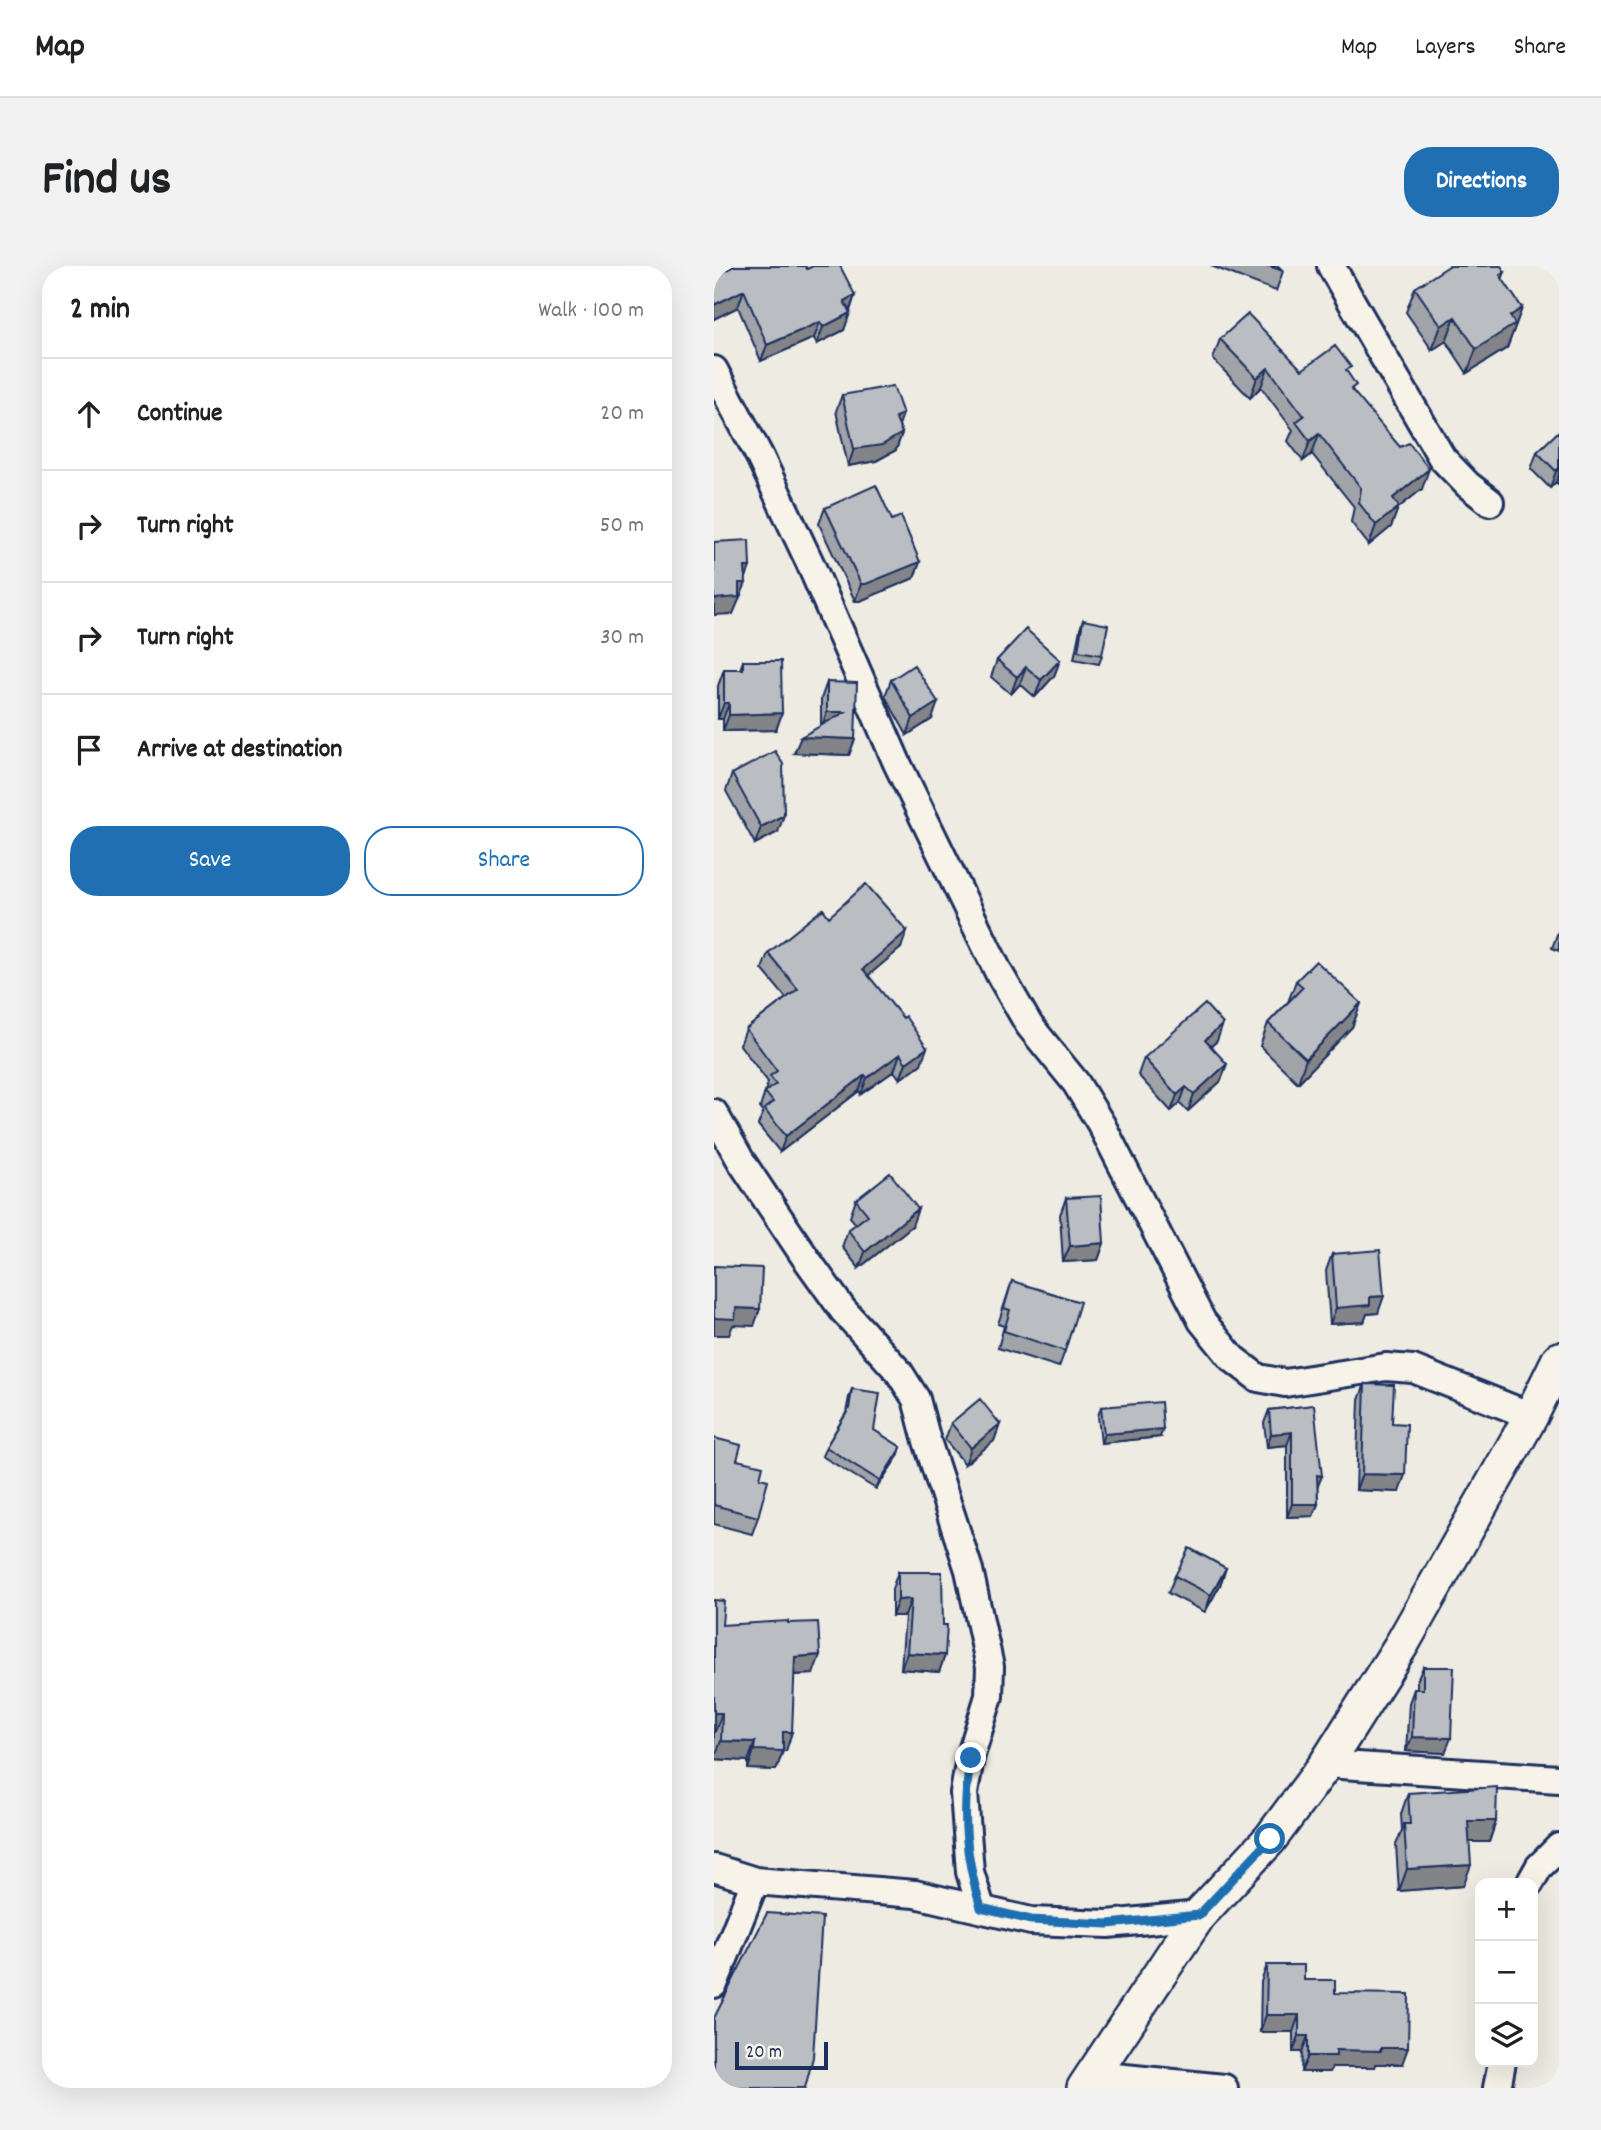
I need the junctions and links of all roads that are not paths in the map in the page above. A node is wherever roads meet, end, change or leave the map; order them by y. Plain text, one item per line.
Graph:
1 (1331, 266) edge
2 (714, 370) edge
3 (1490, 502) dead end
4 (714, 1113) edge
5 (1559, 1359) edge
6 (1531, 1416) junction
7 (1326, 1765) junction
8 (1559, 1779) edge
9 (1559, 1847) edge
10 (714, 1868) edge
11 (1533, 1878) edge
12 (755, 1881) junction
13 (981, 1908) junction
14 (1199, 1915) junction
15 (714, 1984) edge
16 (1501, 2067) edge
17 (1090, 2081) edge
18 (1224, 2088) edge
19 (1497, 2088) edge

1 - 3 street
2 - 6 street
4 - 13 street
5 - 6 street
6 - 7 street
7 - 8 street
7 - 14 street
9 - 11 street
10 - 12 street
12 - 13 street
12 - 15 street
13 - 14 street
14 - 17 street
16 - 19 street
17 - 18 street

